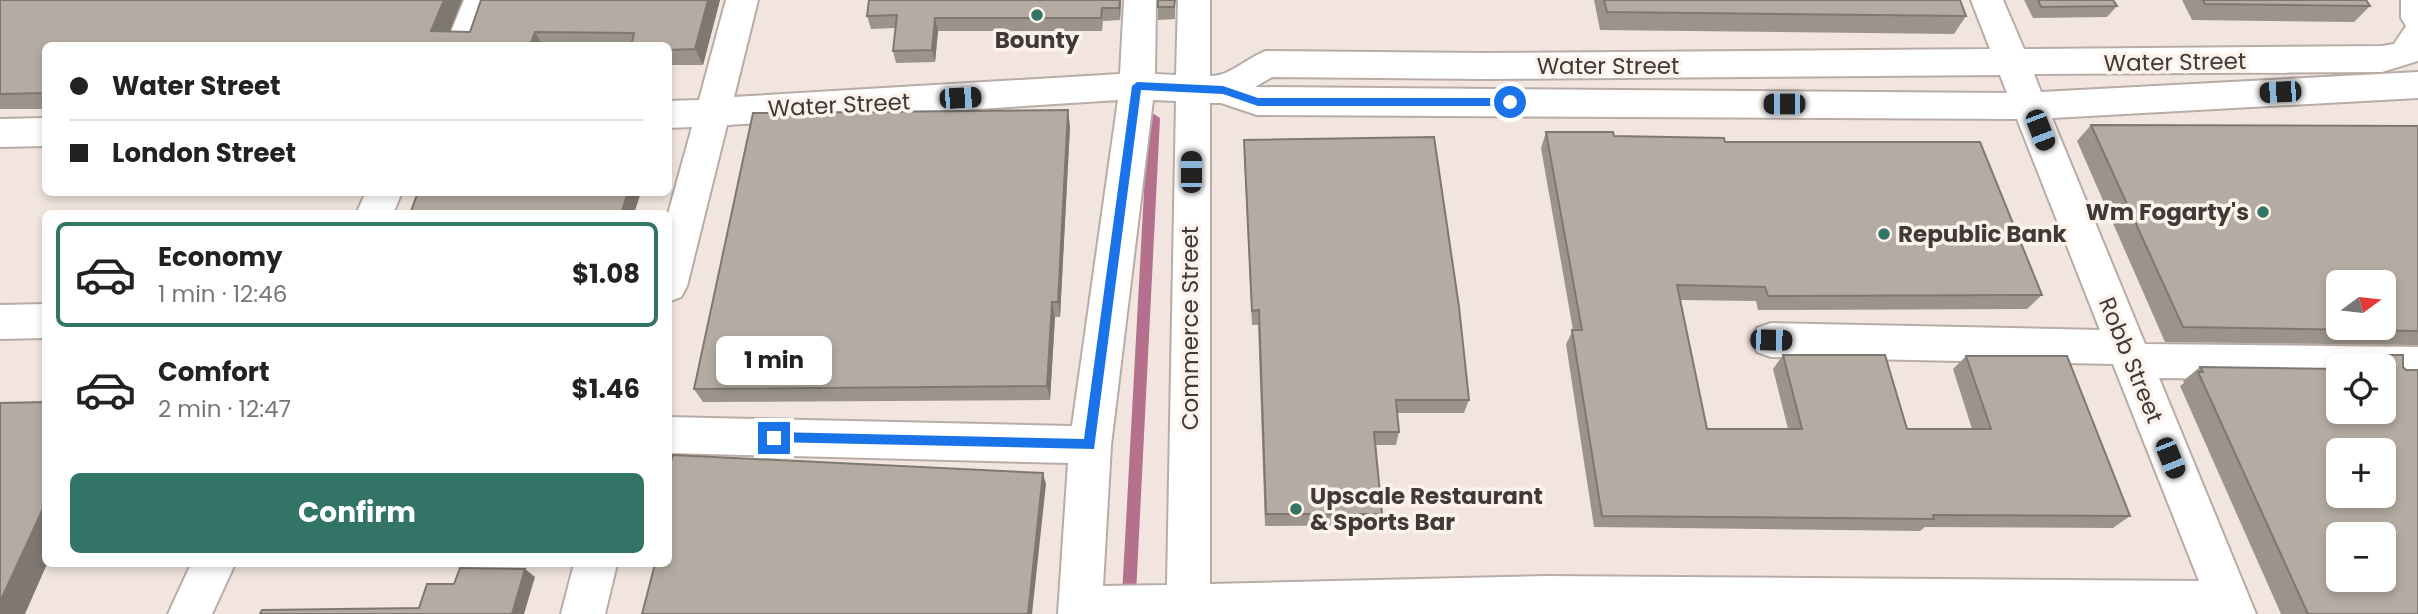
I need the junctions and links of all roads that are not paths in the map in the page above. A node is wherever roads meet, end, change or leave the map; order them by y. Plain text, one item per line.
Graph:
1 (480, 0) edge
2 (742, 0) edge
3 (1140, 0) edge
4 (1194, 0) edge
5 (1987, 0) edge
6 (2417, 0) edge
7 (2418, 18) edge
8 (2418, 34) edge
9 (464, 42) edge
10 (2011, 63) junction
11 (1482, 66) junction
12 (2418, 85) edge
13 (1137, 86) junction
14 (1207, 90) junction
15 (1483, 102) junction
16 (2030, 106) junction
17 (714, 112) junction
18 (672, 115) edge
19 (0, 132) edge
20 (42, 132) edge
21 (672, 271) edge
22 (42, 321) edge
23 (0, 322) edge
24 (1771, 340) dead end
25 (2129, 354) junction
26 (2418, 364) edge
27 (672, 435) edge
28 (1090, 445) junction
29 (212, 567) edge
30 (595, 567) edge
31 (1547, 606) edge
32 (2232, 608) edge
33 (1188, 609) edge
34 (1081, 611) edge
35 (190, 614) edge
36 (583, 614) edge

1 - 9 street
2 - 17 street
3 - 13 street
4 - 14 street, Commerce Street
5 - 10 street
6 - 7 street
8 - 10 street, Water Street
10 - 11 street, Water Street
10 - 16 street
11 - 14 street, Water Street
11 - 15 street
12 - 16 street, Water Street
13 - 14 street, Water Street
13 - 17 street, Water Street
13 - 28 street
14 - 15 street, Water Street
14 - 33 street, Commerce Street
15 - 16 street, Water Street
16 - 25 street, Robb Street
17 - 18 street, Water Street
17 - 21 street
19 - 20 street
22 - 23 street
24 - 25 street
25 - 26 street
25 - 32 street, Robb Street
27 - 28 street
28 - 34 street
29 - 35 street
30 - 36 street
31 - 32 street
31 - 33 street
33 - 34 street

